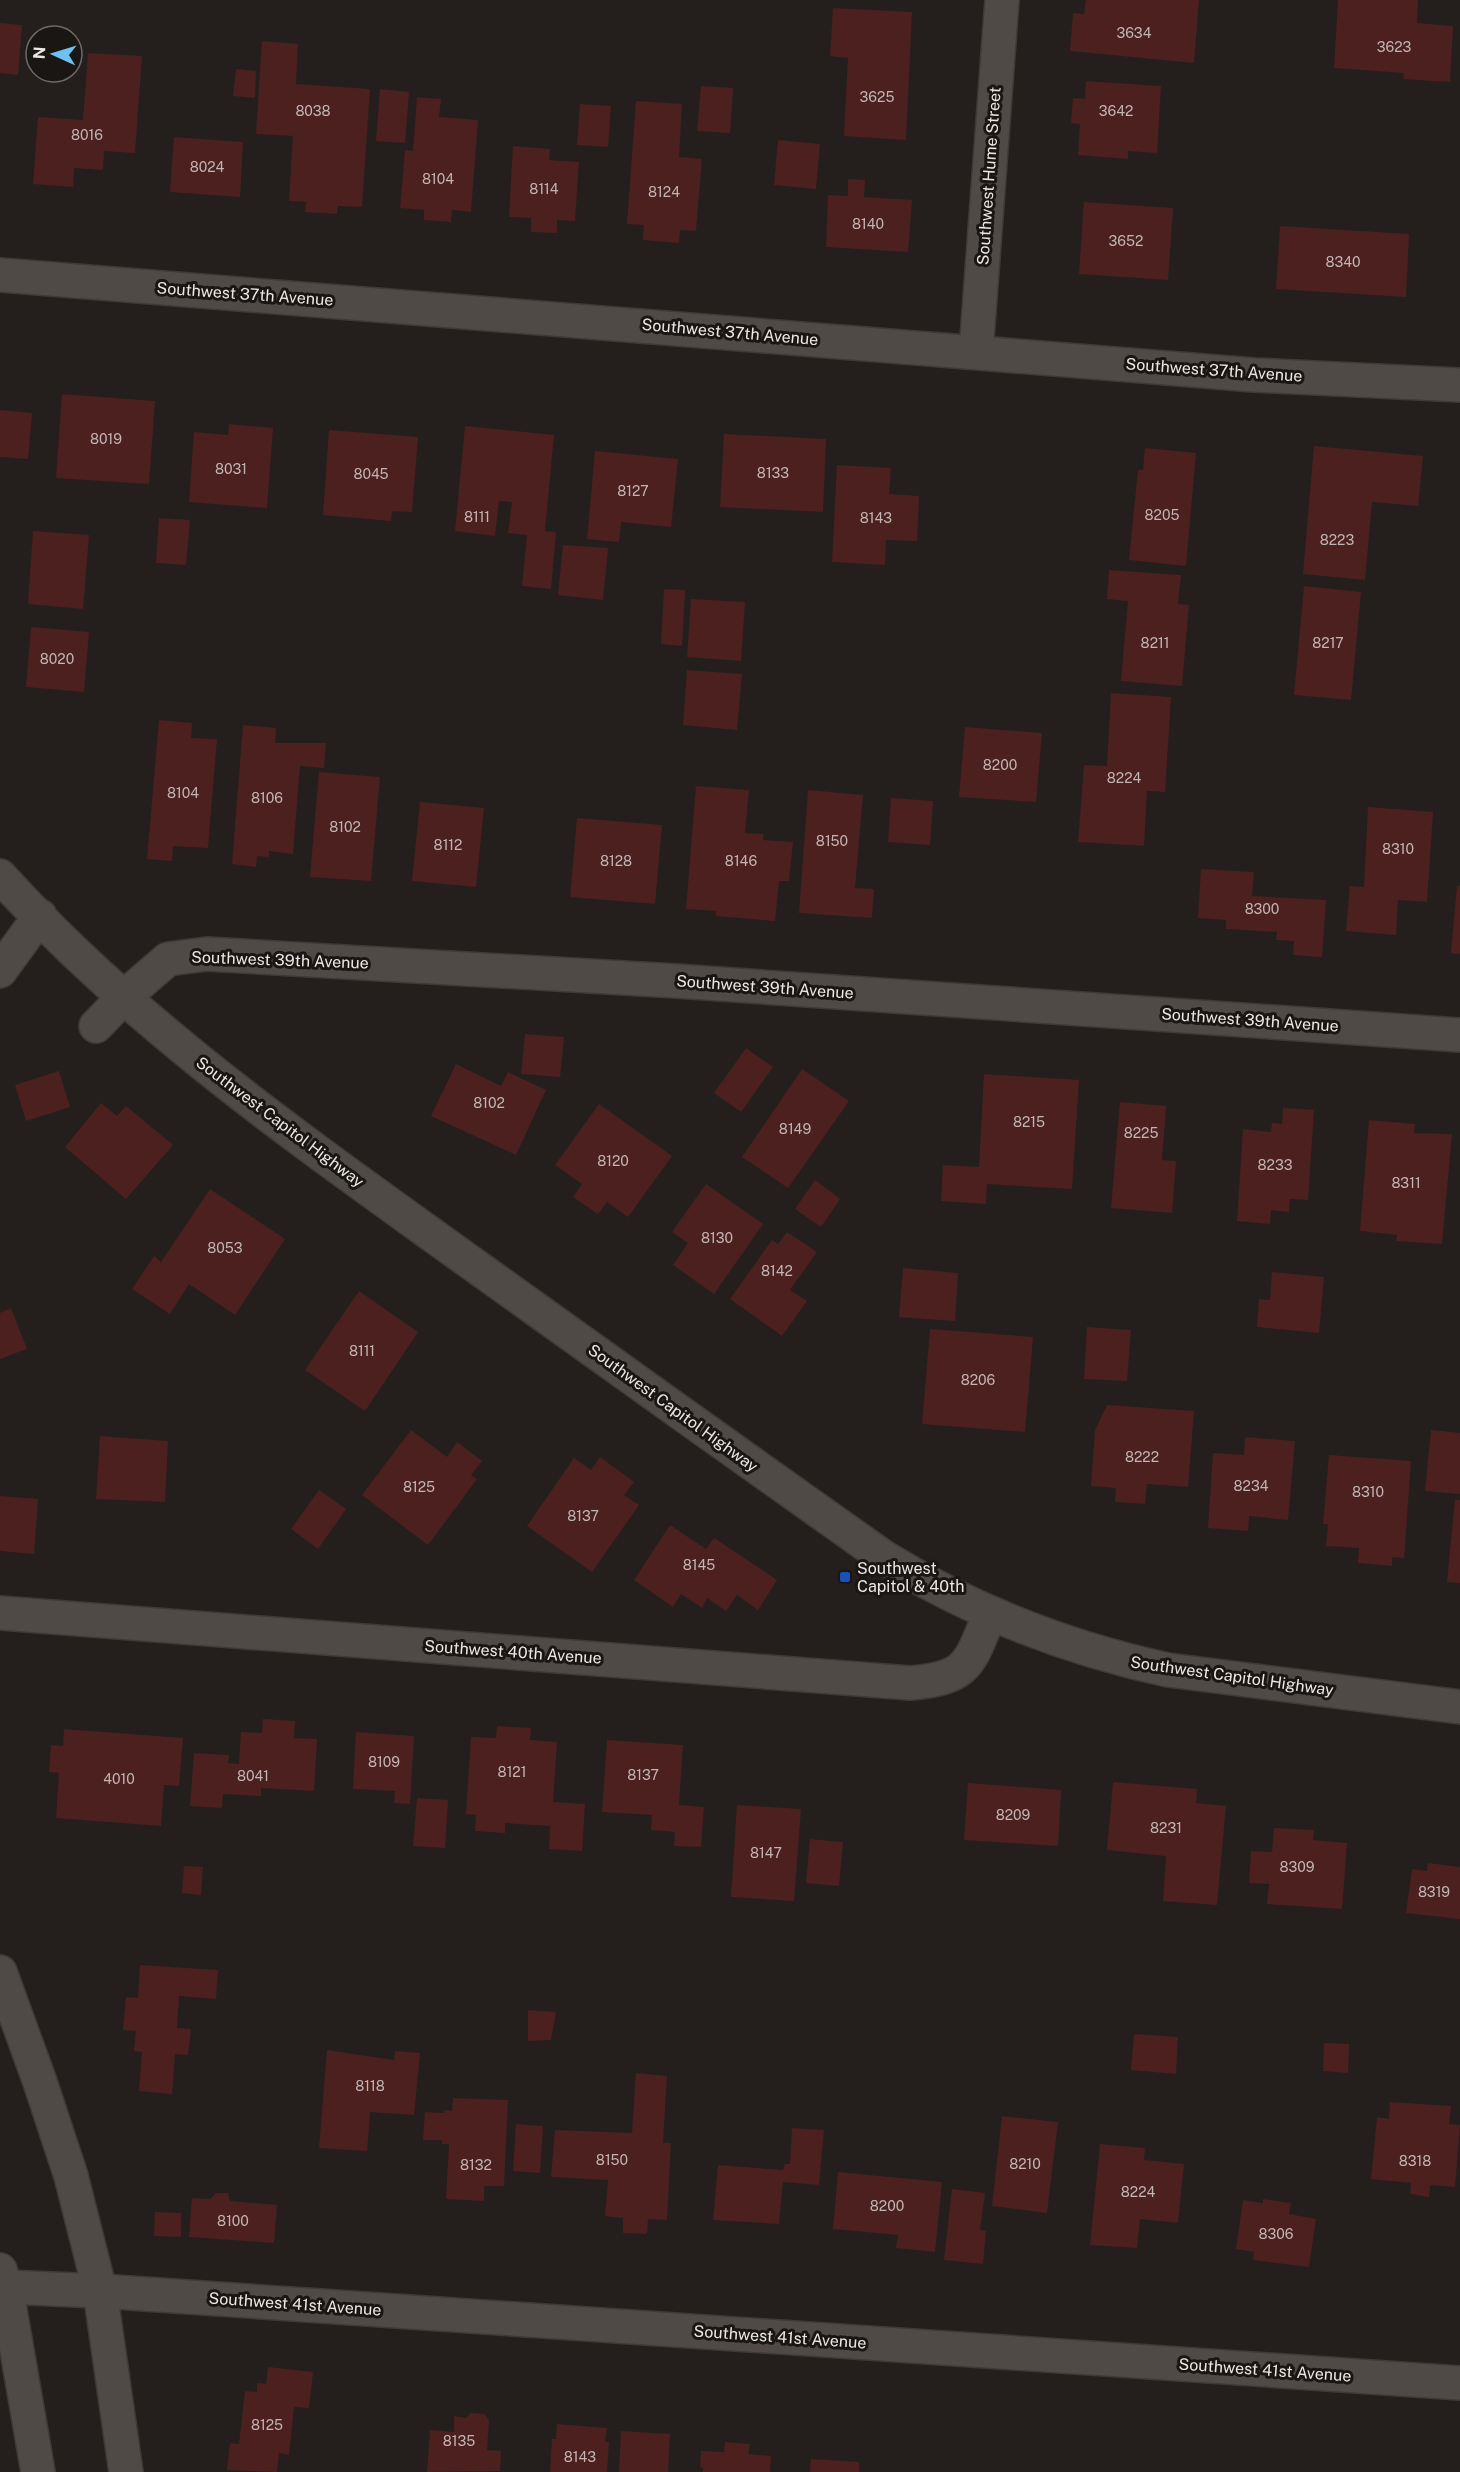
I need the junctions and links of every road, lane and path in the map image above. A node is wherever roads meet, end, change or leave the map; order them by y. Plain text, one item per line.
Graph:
1 (1002, 0) edge
2 (0, 275) edge
3 (976, 352) junction
4 (1460, 385) edge
5 (0, 876) edge
6 (40, 916) junction
7 (0, 971) edge
8 (124, 997) junction
9 (96, 1026) dead end
10 (1460, 1035) edge
11 (0, 1613) edge
12 (990, 1614) junction
13 (1460, 1707) edge
14 (0, 1972) edge
15 (3, 2278) edge
16 (100, 2291) junction
17 (1460, 2383) edge
18 (38, 2472) edge
19 (126, 2472) edge

1 - 3 street, Southwest Hume Street
2 - 3 street, Southwest 37th Avenue
3 - 4 street, Southwest 37th Avenue
5 - 6 street, Southwest Capitol Highway
6 - 7 street
6 - 8 street, Southwest Capitol Highway
8 - 9 street, Southwest 39th Avenue
8 - 10 street, Southwest 39th Avenue
8 - 12 street, Southwest Capitol Highway
11 - 12 street, Southwest 40th Avenue
12 - 13 street, Southwest Capitol Highway
14 - 16 street
15 - 16 street, Southwest 41st Avenue
15 - 18 street
16 - 17 street, Southwest 41st Avenue
16 - 19 street

